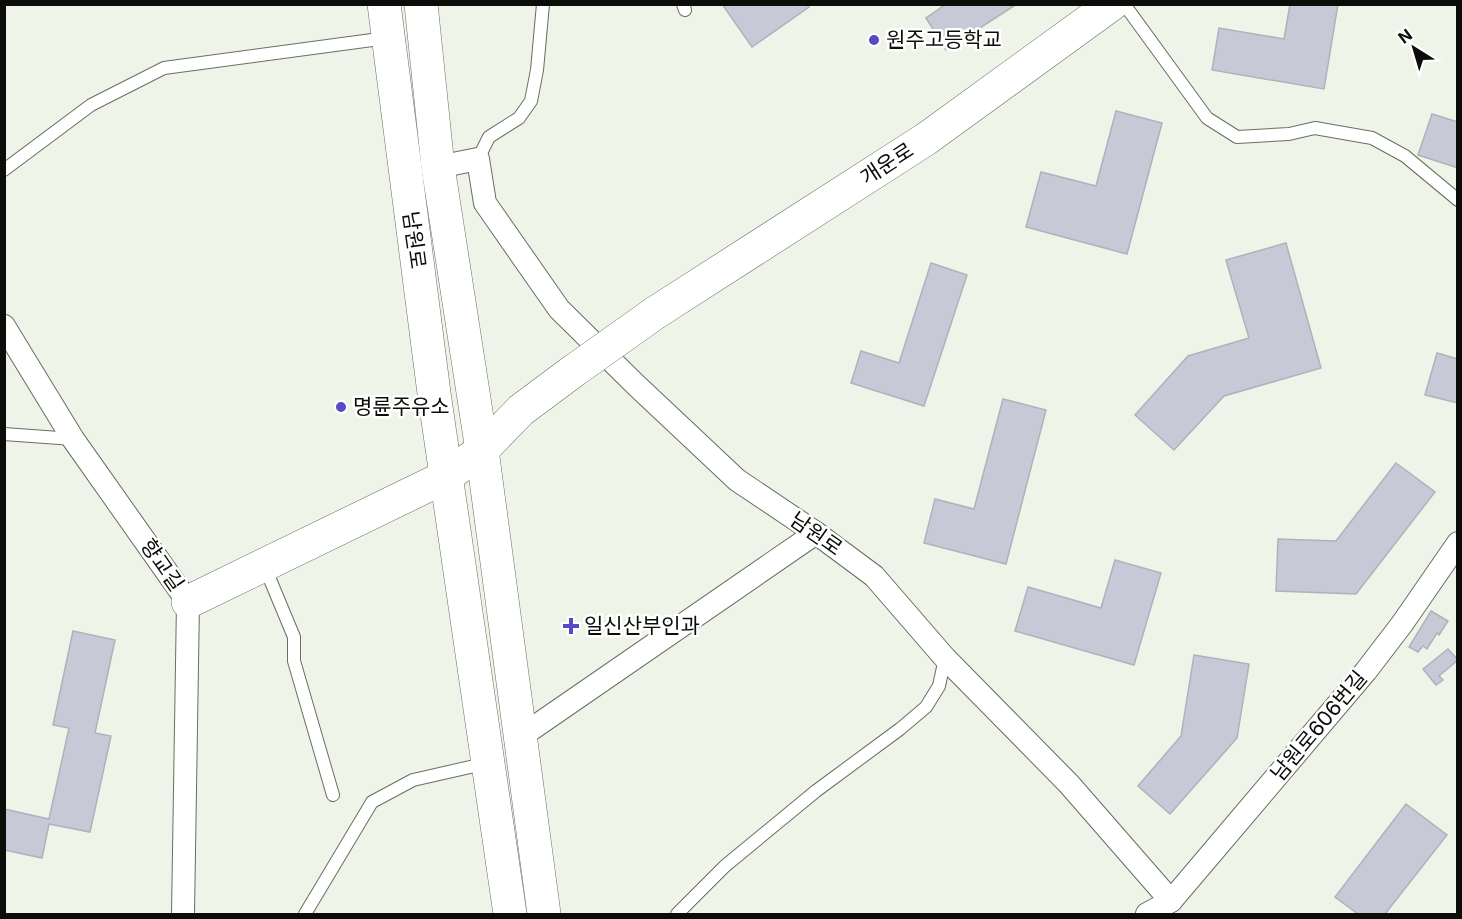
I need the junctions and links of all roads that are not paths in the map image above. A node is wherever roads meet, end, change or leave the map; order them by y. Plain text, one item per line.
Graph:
1 (384, 4) edge
2 (421, 4) edge
3 (543, 4) edge
4 (1112, 4) edge
5 (1124, 4) edge
6 (387, 38) junction
7 (478, 159) junction
8 (438, 167) junction
9 (4, 170) edge
10 (1458, 200) edge
11 (4, 326) edge
12 (4, 434) edge
13 (74, 439) junction
14 (482, 450) junction
15 (447, 476) junction
16 (816, 533) junction
17 (1458, 543) edge
18 (264, 565) junction
19 (188, 602) junction
20 (945, 657) junction
21 (520, 737) junction
22 (488, 763) junction
23 (333, 795) dead end
24 (1171, 901) junction
25 (183, 915) edge
26 (305, 915) edge
27 (510, 915) edge
28 (544, 915) edge
29 (677, 915) edge
30 (1147, 915) edge

1 - 6 street, 남원로
2 - 8 street, 남원로
3 - 7 lane
4 - 14 street, 개운로, bridge
5 - 10 lane
6 - 9 lane
6 - 15 street, 남원로
7 - 8 street
7 - 16 street, 남원로
8 - 14 street, 남원로
11 - 13 street, 향교길
12 - 13 lane
13 - 19 street, 향교길
14 - 15 street
14 - 21 street, 남원로
15 - 18 street
15 - 22 street, 남원로
16 - 20 street, 남원로
16 - 21 street
17 - 24 street, 남원로606번길
18 - 19 street
18 - 23 lane
19 - 25 street, 향교길
20 - 24 street
20 - 29 lane
21 - 28 street, 남원로
22 - 26 lane
22 - 27 street, 남원로
24 - 30 street, 남원로606번길

